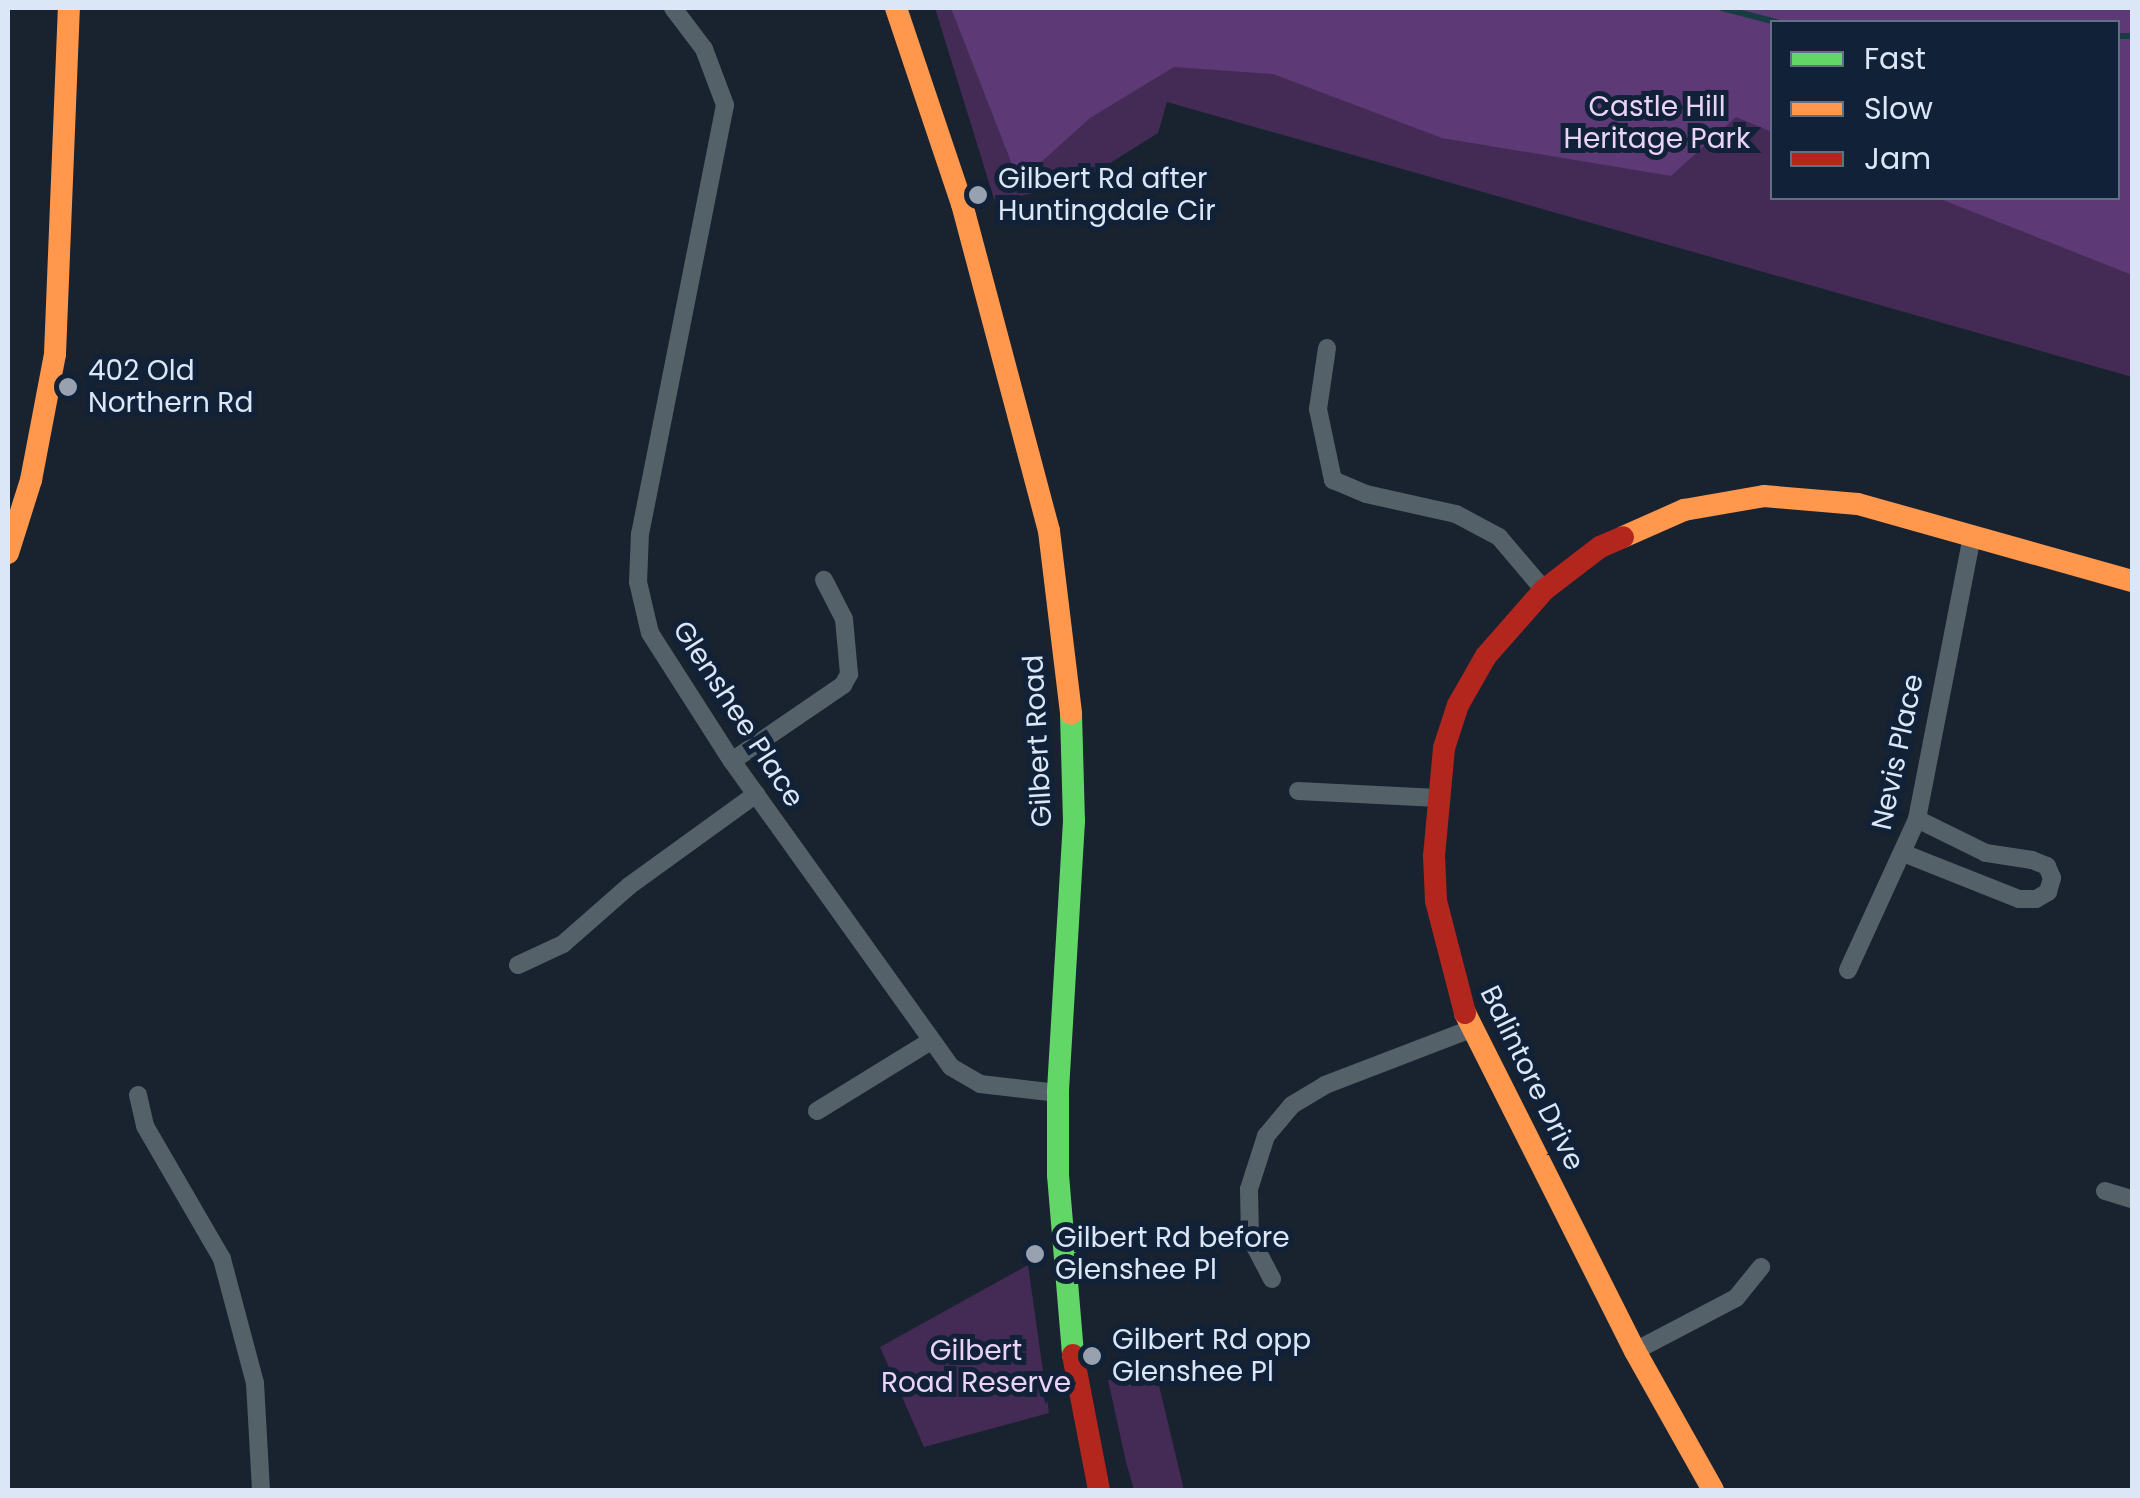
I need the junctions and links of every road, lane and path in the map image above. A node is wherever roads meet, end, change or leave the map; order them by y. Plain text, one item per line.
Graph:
1 (69, 8) edge
2 (672, 8) edge
3 (896, 8) edge
4 (1326, 348) dead end
5 (1972, 536) junction
6 (8, 554) edge
7 (824, 580) dead end
8 (2132, 582) edge
9 (1544, 590) junction
10 (732, 761) junction
11 (1298, 790) dead end
12 (756, 794) junction
13 (1438, 798) junction
14 (1917, 820) junction
15 (1903, 853) junction
16 (518, 966) dead end
17 (1848, 970) dead end
18 (1471, 1029) junction
19 (930, 1041) junction
20 (1058, 1093) junction
21 (138, 1094) dead end
22 (818, 1112) dead end
23 (2104, 1190) dead end
24 (2132, 1198) edge
25 (1761, 1267) dead end
26 (1272, 1279) dead end
27 (1634, 1352) junction
28 (262, 1490) edge
29 (1099, 1490) edge
30 (1712, 1490) edge

1 - 6 main road
2 - 10 street, Glenshee Place
3 - 20 main road, Gilbert Road
4 - 9 street
5 - 8 main road, Balintore Drive
5 - 9 main road, Balintore Drive
5 - 14 street, Nevis Place
7 - 10 street
9 - 13 main road, Balintore Drive
10 - 12 street, Glenshee Place
11 - 13 street
12 - 16 street
12 - 19 street, Glenshee Place
13 - 18 main road, Balintore Drive
14 - 15 street, Nevis Place
14 - 15 street
15 - 17 street, Nevis Place
18 - 26 street
18 - 27 main road, Balintore Drive
19 - 20 street, Glenshee Place
19 - 22 street
20 - 29 main road, Gilbert Road
21 - 28 street
23 - 24 street
25 - 27 street
27 - 30 main road, Balintore Drive

